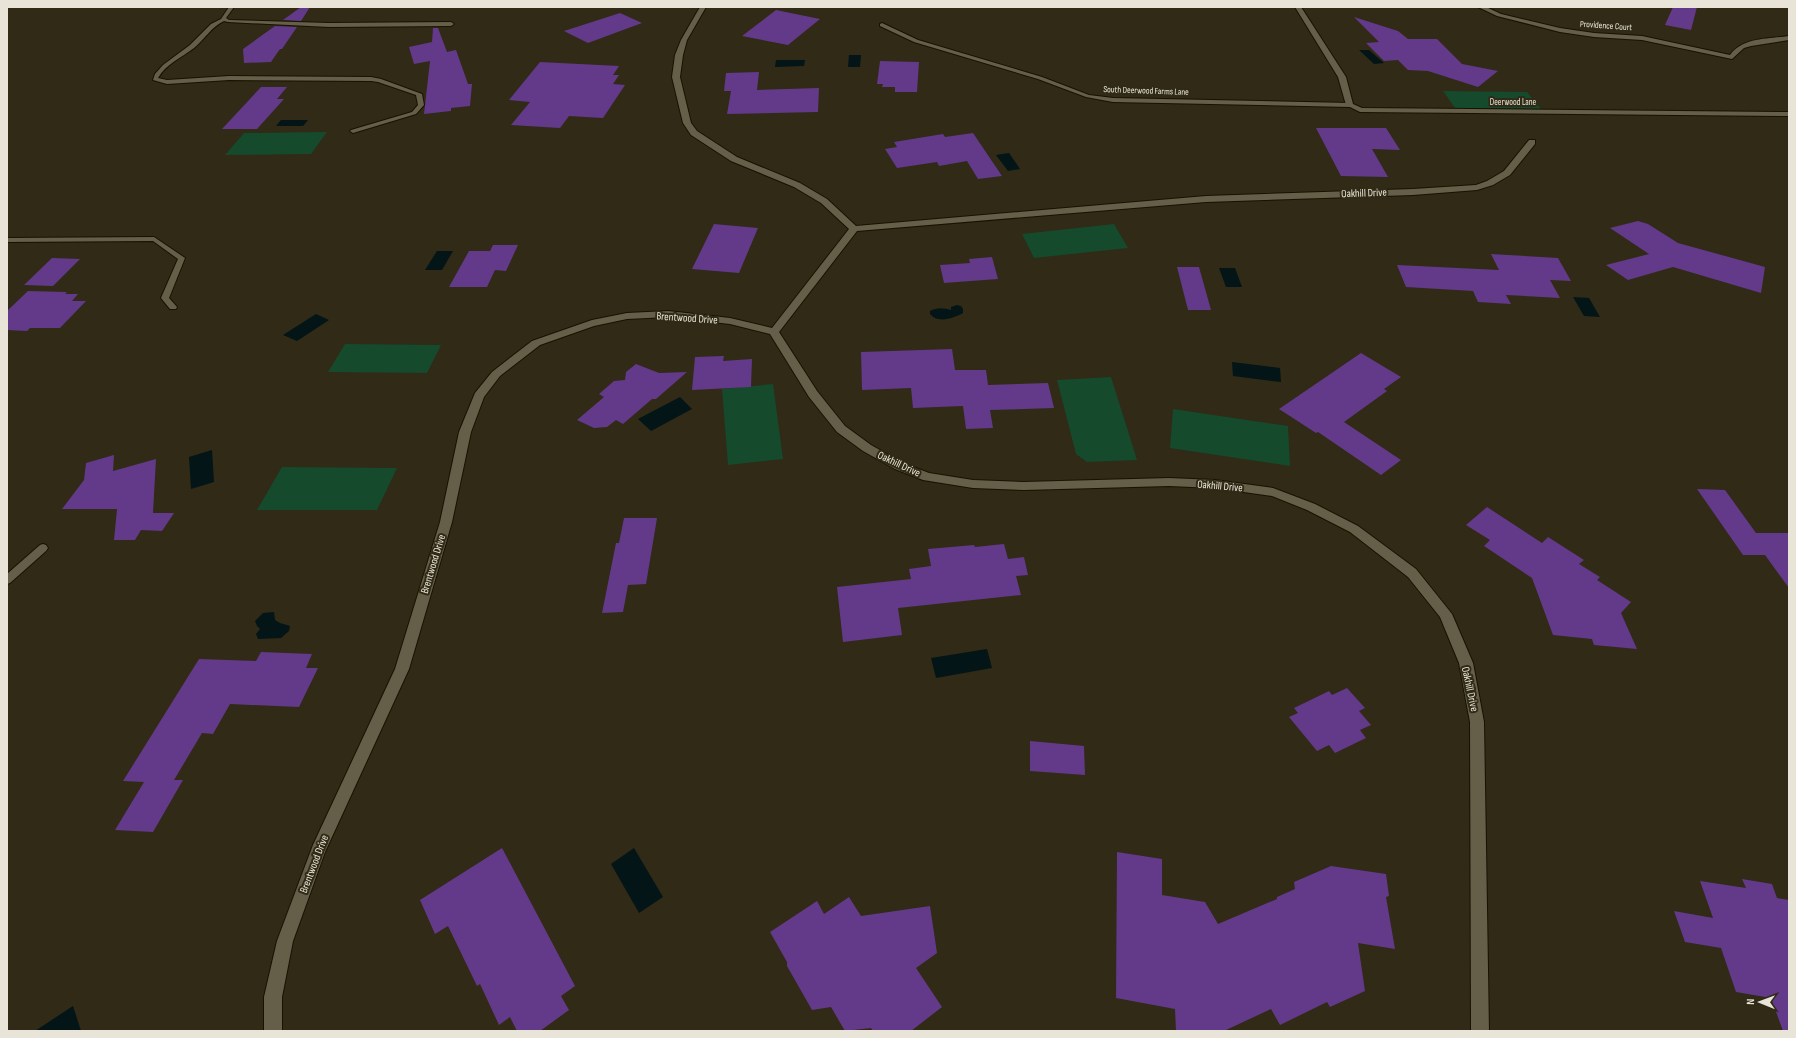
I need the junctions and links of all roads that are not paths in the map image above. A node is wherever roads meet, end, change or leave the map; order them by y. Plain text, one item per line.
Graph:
1 (232, 7) edge
2 (704, 7) edge
3 (1298, 7) edge
4 (1481, 7) edge
5 (225, 19) junction
6 (451, 24) dead end
7 (882, 25) dead end
8 (1789, 38) edge
9 (1350, 105) junction
10 (1789, 114) edge
11 (353, 131) dead end
12 (1532, 142) dead end
13 (854, 229) junction
14 (7, 240) edge
15 (173, 307) dead end
16 (774, 332) junction
17 (43, 548) dead end
18 (7, 580) edge
19 (274, 1031) edge
20 (1480, 1031) edge

1 - 5 lane
2 - 13 street
3 - 9 street
4 - 8 street, Providence Court
5 - 6 lane
5 - 11 lane
7 - 9 lane, South Deerwood Farms Lane
9 - 10 street, Deerwood Lane
12 - 13 street, Oakhill Drive
13 - 16 street
14 - 15 lane
16 - 19 street, Brentwood Drive
16 - 20 street, Oakhill Drive
17 - 18 lane

